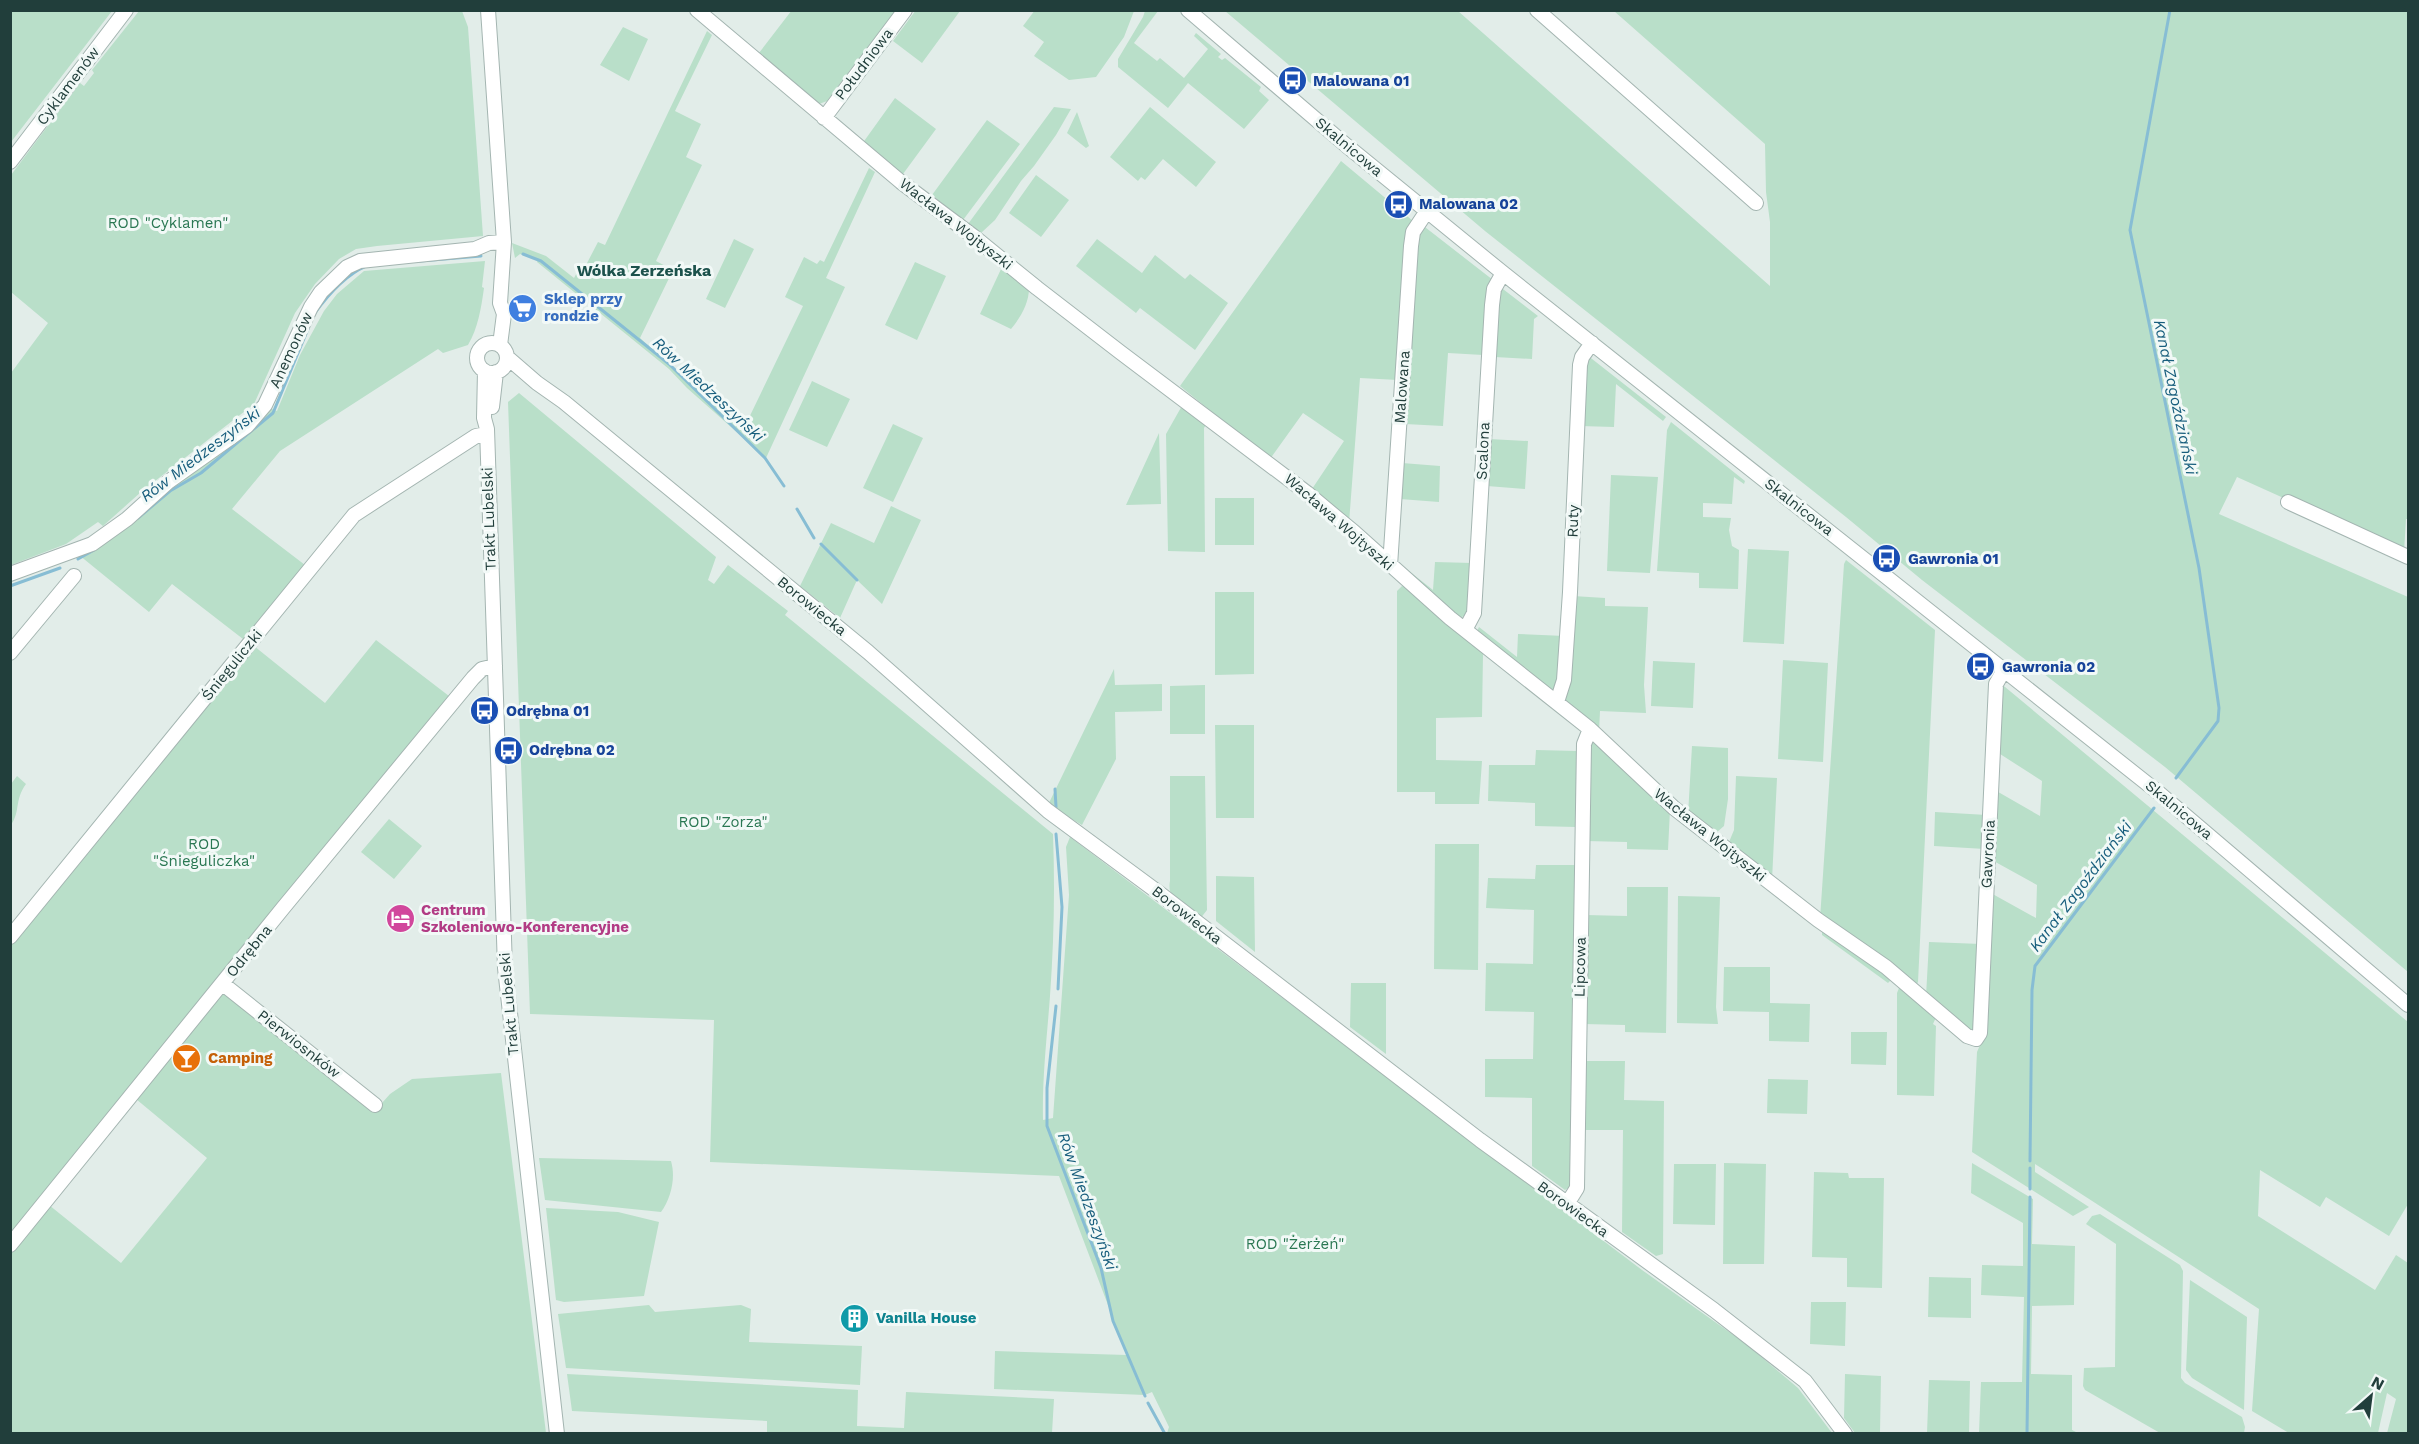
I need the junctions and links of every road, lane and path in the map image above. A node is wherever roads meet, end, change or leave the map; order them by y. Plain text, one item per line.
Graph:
1 (126, 10) edge
2 (488, 10) edge
3 (697, 10) edge
4 (905, 10) edge
5 (1188, 10) edge
6 (1538, 10) edge
7 (824, 118) junction
8 (10, 162) edge
9 (1756, 202) dead end
10 (1426, 211) junction
11 (504, 242) junction
12 (1503, 273) junction
13 (1592, 343) junction
14 (496, 360) junction
15 (487, 432) junction
16 (2288, 502) dead end
17 (2409, 557) edge
18 (1390, 566) junction
19 (10, 574) edge
20 (74, 576) dead end
21 (1465, 630) junction
22 (10, 653) edge
23 (495, 666) junction
24 (2004, 670) junction
25 (1557, 702) junction
26 (1590, 729) junction
27 (10, 937) edge
28 (223, 984) junction
29 (2409, 1005) edge
30 (1976, 1039) joint
31 (375, 1105) dead end
32 (1567, 1204) junction
33 (10, 1245) edge
34 (557, 1434) edge
35 (1845, 1434) edge

1 - 8 street, Cyklamenów
2 - 11 street, Trakt Lubelski
3 - 7 street, Wacława Wojtyszki
4 - 7 street, Południowa
5 - 10 street, Skalnicowa
6 - 9 street
7 - 18 street, Wacława Wojtyszki
10 - 12 street, Skalnicowa
10 - 18 street, Malowana
11 - 14 street, Trakt Lubelski
11 - 19 street, Anemonów
12 - 13 street, Skalnicowa
12 - 21 street, Scalona
13 - 24 street, Skalnicowa
13 - 25 street, Ruty
14 - 15 street, Trakt Lubelski
14 - 32 street, Borowiecka
15 - 23 street, Trakt Lubelski
15 - 27 street, Śnieguliczki
16 - 17 street
18 - 21 street, Wacława Wojtyszki
20 - 22 street
21 - 25 street, Wacława Wojtyszki
23 - 28 street, Odrębna
23 - 34 street, Trakt Lubelski
24 - 29 street, Skalnicowa
24 - 30 street, Gawronia
25 - 26 street, Wacława Wojtyszki
26 - 30 street, Wacława Wojtyszki
26 - 32 street, Lipcowa
28 - 31 street, Pierwiosnków
28 - 33 street, Odrębna
32 - 35 street, Borowiecka

